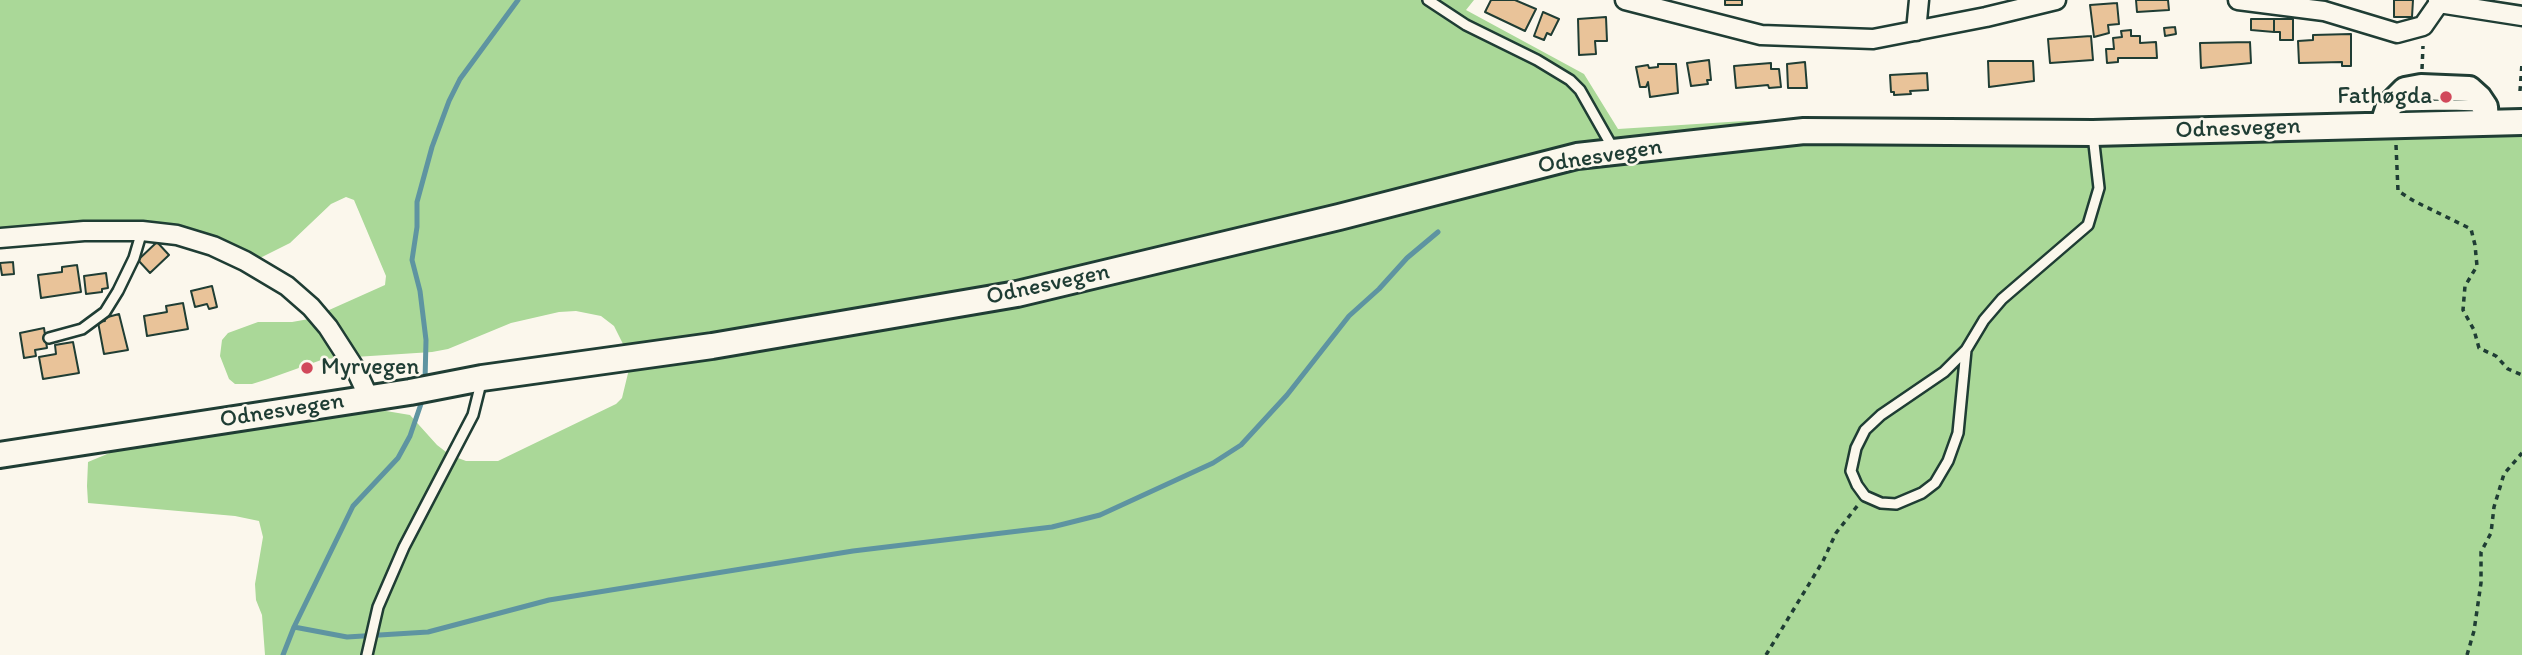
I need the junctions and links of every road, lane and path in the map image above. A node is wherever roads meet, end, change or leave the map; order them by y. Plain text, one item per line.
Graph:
1 (1428, 0) edge
2 (1625, 0) edge
3 (1919, 0) edge
4 (2056, 0) edge
5 (2238, 0) edge
6 (2438, 2) edge
7 (2522, 16) edge
8 (1916, 31) junction
9 (2522, 63) edge
10 (2520, 91) dead end
11 (2485, 115) junction
12 (2388, 118) junction
13 (2522, 122) edge
14 (2093, 133) junction
15 (1615, 152) junction
16 (142, 232) junction
17 (0, 238) edge
18 (49, 338) dead end
19 (1966, 351) junction
20 (2522, 375) edge
21 (482, 378) junction
22 (369, 398) junction
23 (2522, 453) edge
24 (0, 455) edge
25 (1865, 496) junction
26 (367, 655) edge
27 (1766, 655) edge
28 (2467, 655) edge

1 - 15 lane
2 - 8 street
3 - 8 street
4 - 8 street
5 - 6 street
6 - 7 street
9 - 10 path
11 - 12 main road, Odnesvegen
11 - 12 main road, Odnesvegen
11 - 13 main road, Odnesvegen
12 - 14 main road, Odnesvegen
12 - 20 path
14 - 15 main road, Odnesvegen
14 - 19 lane
15 - 21 main road, Odnesvegen
16 - 17 street
16 - 18 lane
16 - 22 street
19 - 25 lane
19 - 25 lane
21 - 22 main road, Odnesvegen
21 - 26 lane
22 - 24 main road, Odnesvegen
23 - 28 path
25 - 27 path

